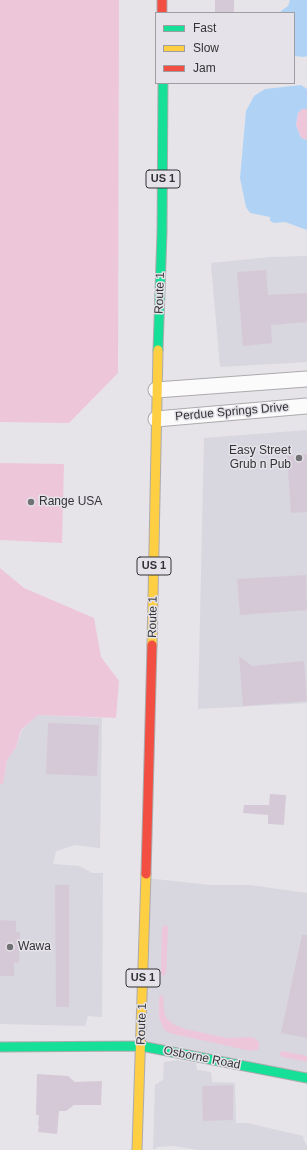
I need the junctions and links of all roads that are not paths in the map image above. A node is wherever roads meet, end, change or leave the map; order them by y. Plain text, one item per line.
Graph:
1 (162, 0) edge
2 (162, 12) edge
3 (163, 84) edge
4 (307, 379) edge
5 (156, 390) junction
6 (307, 406) edge
7 (156, 419) junction
8 (141, 1046) junction
9 (0, 1047) edge
10 (307, 1078) edge
11 (137, 1150) edge

1 - 2 main road
3 - 5 main road, Route 1 / US 1
4 - 5 street
5 - 7 main road, Route 1 / US 1
6 - 7 street, Perdue Springs Drive
7 - 8 main road, Route 1 / US 1
8 - 9 main road, Osborne Road
8 - 10 main road, Osborne Road
8 - 11 main road, Route 1 / US 1

